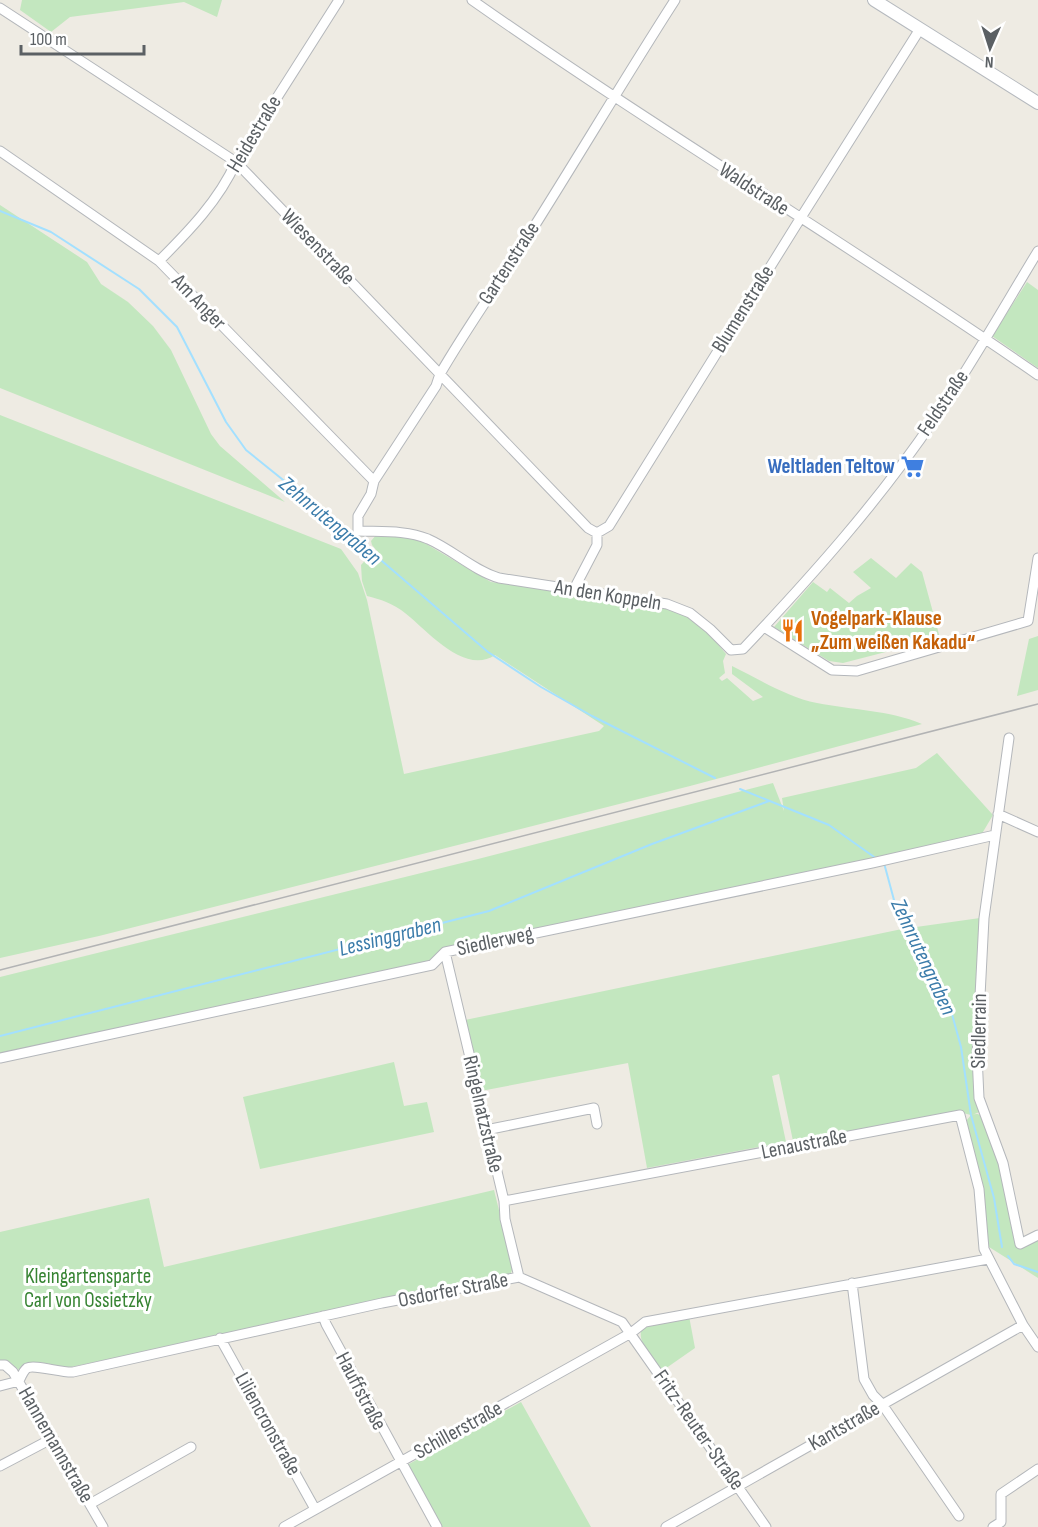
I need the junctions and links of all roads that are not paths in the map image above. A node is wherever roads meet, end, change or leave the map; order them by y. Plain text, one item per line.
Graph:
1 (339, 0) edge
2 (472, 0) edge
3 (675, 0) edge
4 (874, 0) edge
5 (0, 8) edge
6 (920, 29) junction
7 (613, 97) junction
8 (1036, 104) edge
9 (0, 151) edge
10 (237, 162) junction
11 (800, 219) junction
12 (1038, 251) edge
13 (159, 261) junction
14 (986, 339) junction
15 (440, 374) junction
16 (1038, 375) edge
17 (374, 481) junction
18 (358, 531) joint
19 (597, 533) junction
20 (1038, 558) edge
21 (574, 589) junction
22 (764, 627) junction
23 (1009, 738) dead end
24 (998, 814) junction
25 (1038, 832) edge
26 (995, 835) junction
27 (445, 952) junction
28 (0, 1058) edge
29 (597, 1124) dead end
30 (486, 1130) junction
31 (504, 1201) junction
32 (1038, 1235) edge
33 (988, 1259) junction
34 (519, 1277) junction
35 (852, 1283) junction
36 (323, 1316) junction
37 (1023, 1325) junction
38 (631, 1333) junction
39 (220, 1338) junction
40 (1038, 1347) edge
41 (3, 1365) edge
42 (19, 1382) junction
43 (0, 1386) edge
44 (882, 1404) junction
45 (52, 1438) junction
46 (191, 1447) dead end
47 (400, 1462) junction
48 (0, 1466) edge
49 (1038, 1469) edge
50 (738, 1487) junction
51 (90, 1504) junction
52 (315, 1509) junction
53 (959, 1516) dead end
54 (680, 1524) edge
55 (103, 1527) edge
56 (284, 1527) edge
57 (437, 1527) edge
58 (666, 1527) edge
59 (766, 1527) edge
60 (993, 1527) edge

1 - 10 street, Heidestraße
2 - 7 street, Waldstraße
3 - 7 street, Gartenstraße
4 - 6 main road
5 - 10 street, Wiesenstraße
6 - 8 main road
6 - 11 street, Blumenstraße
7 - 11 street, Waldstraße
7 - 15 street, Gartenstraße
9 - 13 street, Am Anger
10 - 13 street, Heidestraße
10 - 15 street, Wiesenstraße
11 - 14 street, Waldstraße
11 - 19 street, Blumenstraße
12 - 14 street, Feldstraße
13 - 17 street, Am Anger
14 - 16 street, Waldstraße
14 - 22 street, Feldstraße
15 - 17 street, Gartenstraße
15 - 19 street, Wiesenstraße
17 - 18 street, Gartenstraße
18 - 21 street, An den Koppeln
19 - 21 street, Blumenstraße
20 - 22 street
21 - 22 street, An den Koppeln
23 - 24 street
24 - 25 street
24 - 26 street, Siedlerrain
26 - 27 street, Siedlerweg
26 - 32 street, Siedlerrain
27 - 28 street, Siedlerweg
27 - 30 street, Ringelnatzstraße
29 - 30 street
30 - 31 street, Ringelnatzstraße
31 - 33 street, Lenaustraße
31 - 34 street, Ringelnatzstraße
33 - 35 street
33 - 37 street
34 - 36 street, Osdorfer Straße
34 - 38 street, Osdorfer Straße
35 - 38 street
35 - 44 street
36 - 39 street, Osdorfer Straße
36 - 47 street, Hauffstraße
37 - 40 street
37 - 44 street, Kantstraße
38 - 47 street, Schillerstraße
38 - 50 street, Fritz-Reuter-Straße
39 - 42 street, Osdorfer Straße
39 - 52 street, Liliencronstraße
41 - 42 street, Hannemannstraße
42 - 43 street
42 - 45 street, Hannemannstraße
44 - 50 street, Kantstraße
44 - 53 street
45 - 48 street
45 - 51 street, Hannemannstraße
46 - 51 street
47 - 52 street, Schillerstraße
47 - 57 street, Hauffstraße
49 - 60 street
50 - 54 street, Kantstraße
50 - 59 street, Fritz-Reuter-Straße
51 - 55 street, Hannemannstraße
52 - 56 street, Schillerstraße
54 - 58 street, Kantstraße

